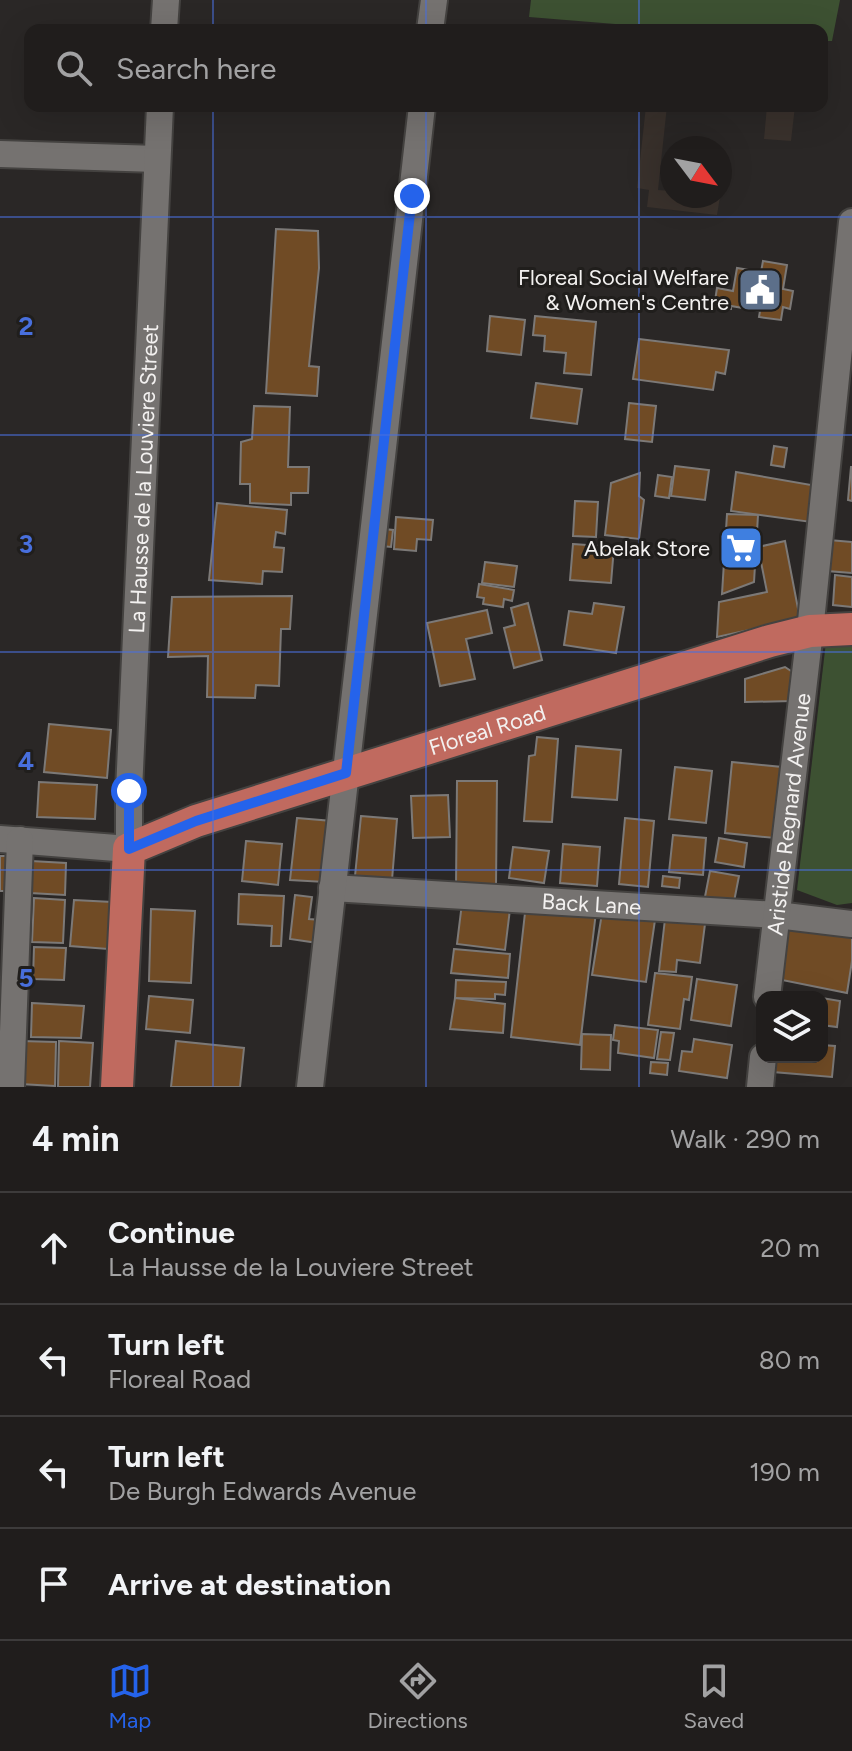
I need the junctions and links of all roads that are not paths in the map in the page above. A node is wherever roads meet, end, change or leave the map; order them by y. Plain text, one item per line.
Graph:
1 (166, 0) edge
2 (434, 0) edge
3 (164, 24) edge
4 (431, 24) edge
5 (160, 112) edge
6 (421, 112) edge
7 (0, 154) edge
8 (157, 159) junction
9 (852, 222) edge
10 (852, 629) edge
11 (810, 631) junction
12 (346, 773) junction
13 (10, 840) edge
14 (129, 849) junction
15 (332, 888) junction
16 (777, 915) junction
17 (852, 924) edge
18 (768, 991) edge
19 (762, 1063) edge
20 (11, 1087) edge
21 (117, 1087) edge
22 (310, 1087) edge
23 (760, 1087) edge

1 - 3 street
2 - 4 street
5 - 8 street, La Hausse de la Louviere Street
6 - 12 street
7 - 8 street
8 - 14 street, La Hausse de la Louviere Street
9 - 11 street, Aristide Regnard Avenue
10 - 11 main road, Floreal Road
11 - 12 main road, Floreal Road
11 - 16 street, Aristide Regnard Avenue
12 - 14 main road, Floreal Road
12 - 15 street
13 - 14 street
13 - 20 street
14 - 21 main road
15 - 16 street, Back Lane
15 - 22 street
16 - 17 street, Back Lane
16 - 18 street, Aristide Regnard Avenue
19 - 23 street

